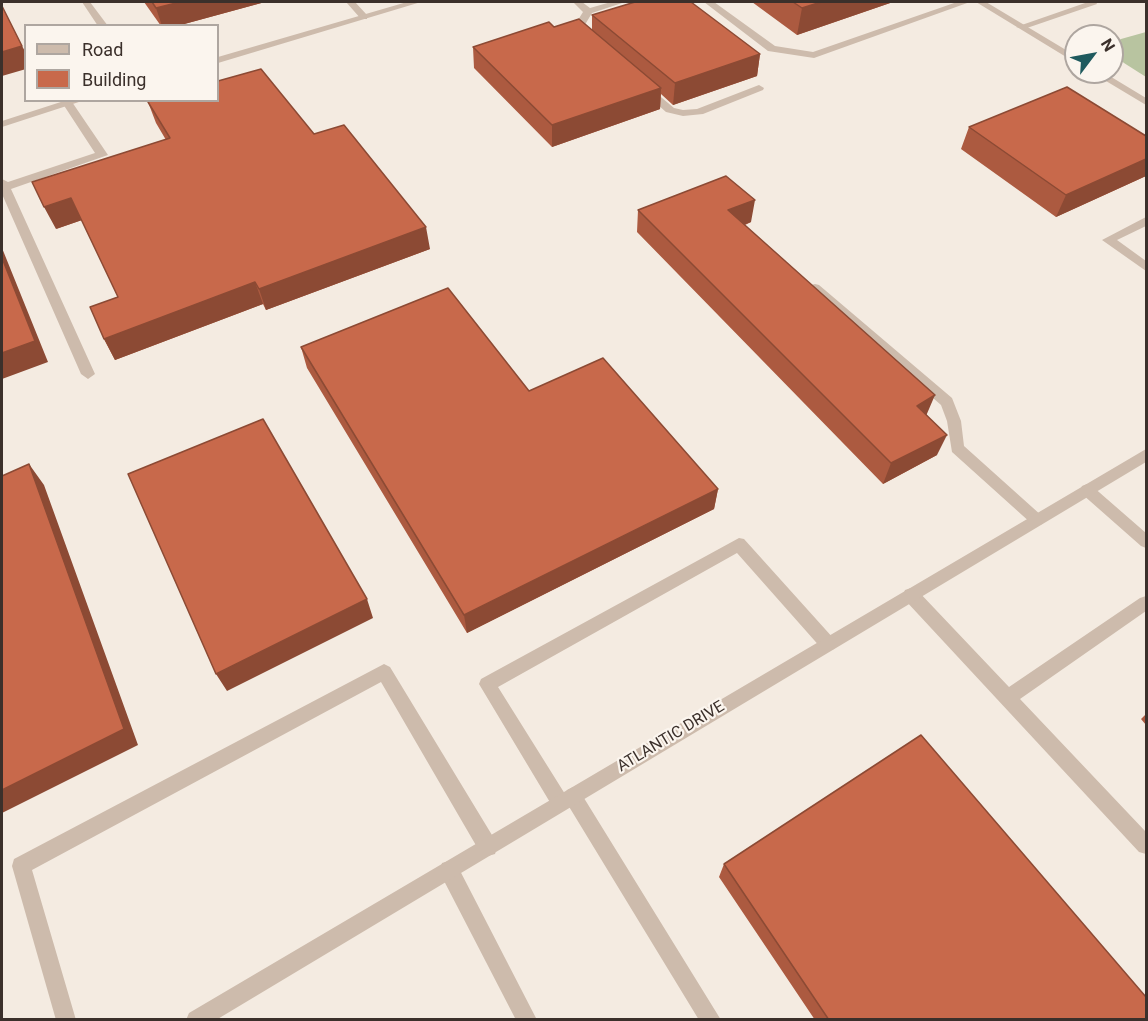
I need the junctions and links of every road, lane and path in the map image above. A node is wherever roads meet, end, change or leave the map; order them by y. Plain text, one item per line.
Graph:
1 (86, 2) edge
2 (350, 2) edge
3 (416, 2) edge
4 (577, 2) edge
5 (620, 2) edge
6 (709, 2) edge
7 (965, 2) edge
8 (980, 2) edge
9 (1095, 2) edge
10 (588, 11) junction
11 (364, 16) junction
12 (102, 24) edge
13 (1021, 27) junction
14 (593, 45) edge
15 (1064, 53) edge
16 (219, 60) edge
17 (636, 81) edge
18 (1116, 84) edge
19 (759, 88) dead end
20 (74, 102) edge
21 (1146, 102) edge
22 (68, 104) junction
23 (2, 124) edge
24 (2, 186) edge
25 (1146, 221) edge
26 (1146, 267) edge
27 (812, 285) edge
28 (88, 374) dead end
29 (1146, 455) edge
30 (1087, 490) junction
31 (1037, 520) junction
32 (1146, 542) edge
33 (911, 595) junction
34 (1146, 603) edge
35 (828, 644) junction
36 (1008, 697) junction
37 (566, 800) junction
38 (1146, 845) edge
39 (488, 847) junction
40 (449, 870) junction
41 (66, 1020) edge
42 (196, 1020) edge
43 (527, 1020) edge
44 (711, 1020) edge

1 - 12 street
2 - 11 street
3 - 11 street
4 - 10 street
5 - 10 street
6 - 7 street
8 - 13 street
9 - 13 street
10 - 14 street
11 - 16 street
13 - 15 street
17 - 19 street
18 - 21 street
20 - 22 street
22 - 23 street
22 - 24 street
24 - 28 street
25 - 26 street
27 - 31 street
29 - 30 street, ATLANTIC DRIVE
30 - 31 street, ATLANTIC DRIVE
30 - 32 street
31 - 33 street, ATLANTIC DRIVE
33 - 35 street, ATLANTIC DRIVE
33 - 36 street
34 - 36 street
35 - 37 street, ATLANTIC DRIVE
35 - 37 street
36 - 38 street
37 - 39 street, ATLANTIC DRIVE
37 - 44 street
39 - 40 street, ATLANTIC DRIVE
39 - 41 street
40 - 42 street, ATLANTIC DRIVE
40 - 43 street

